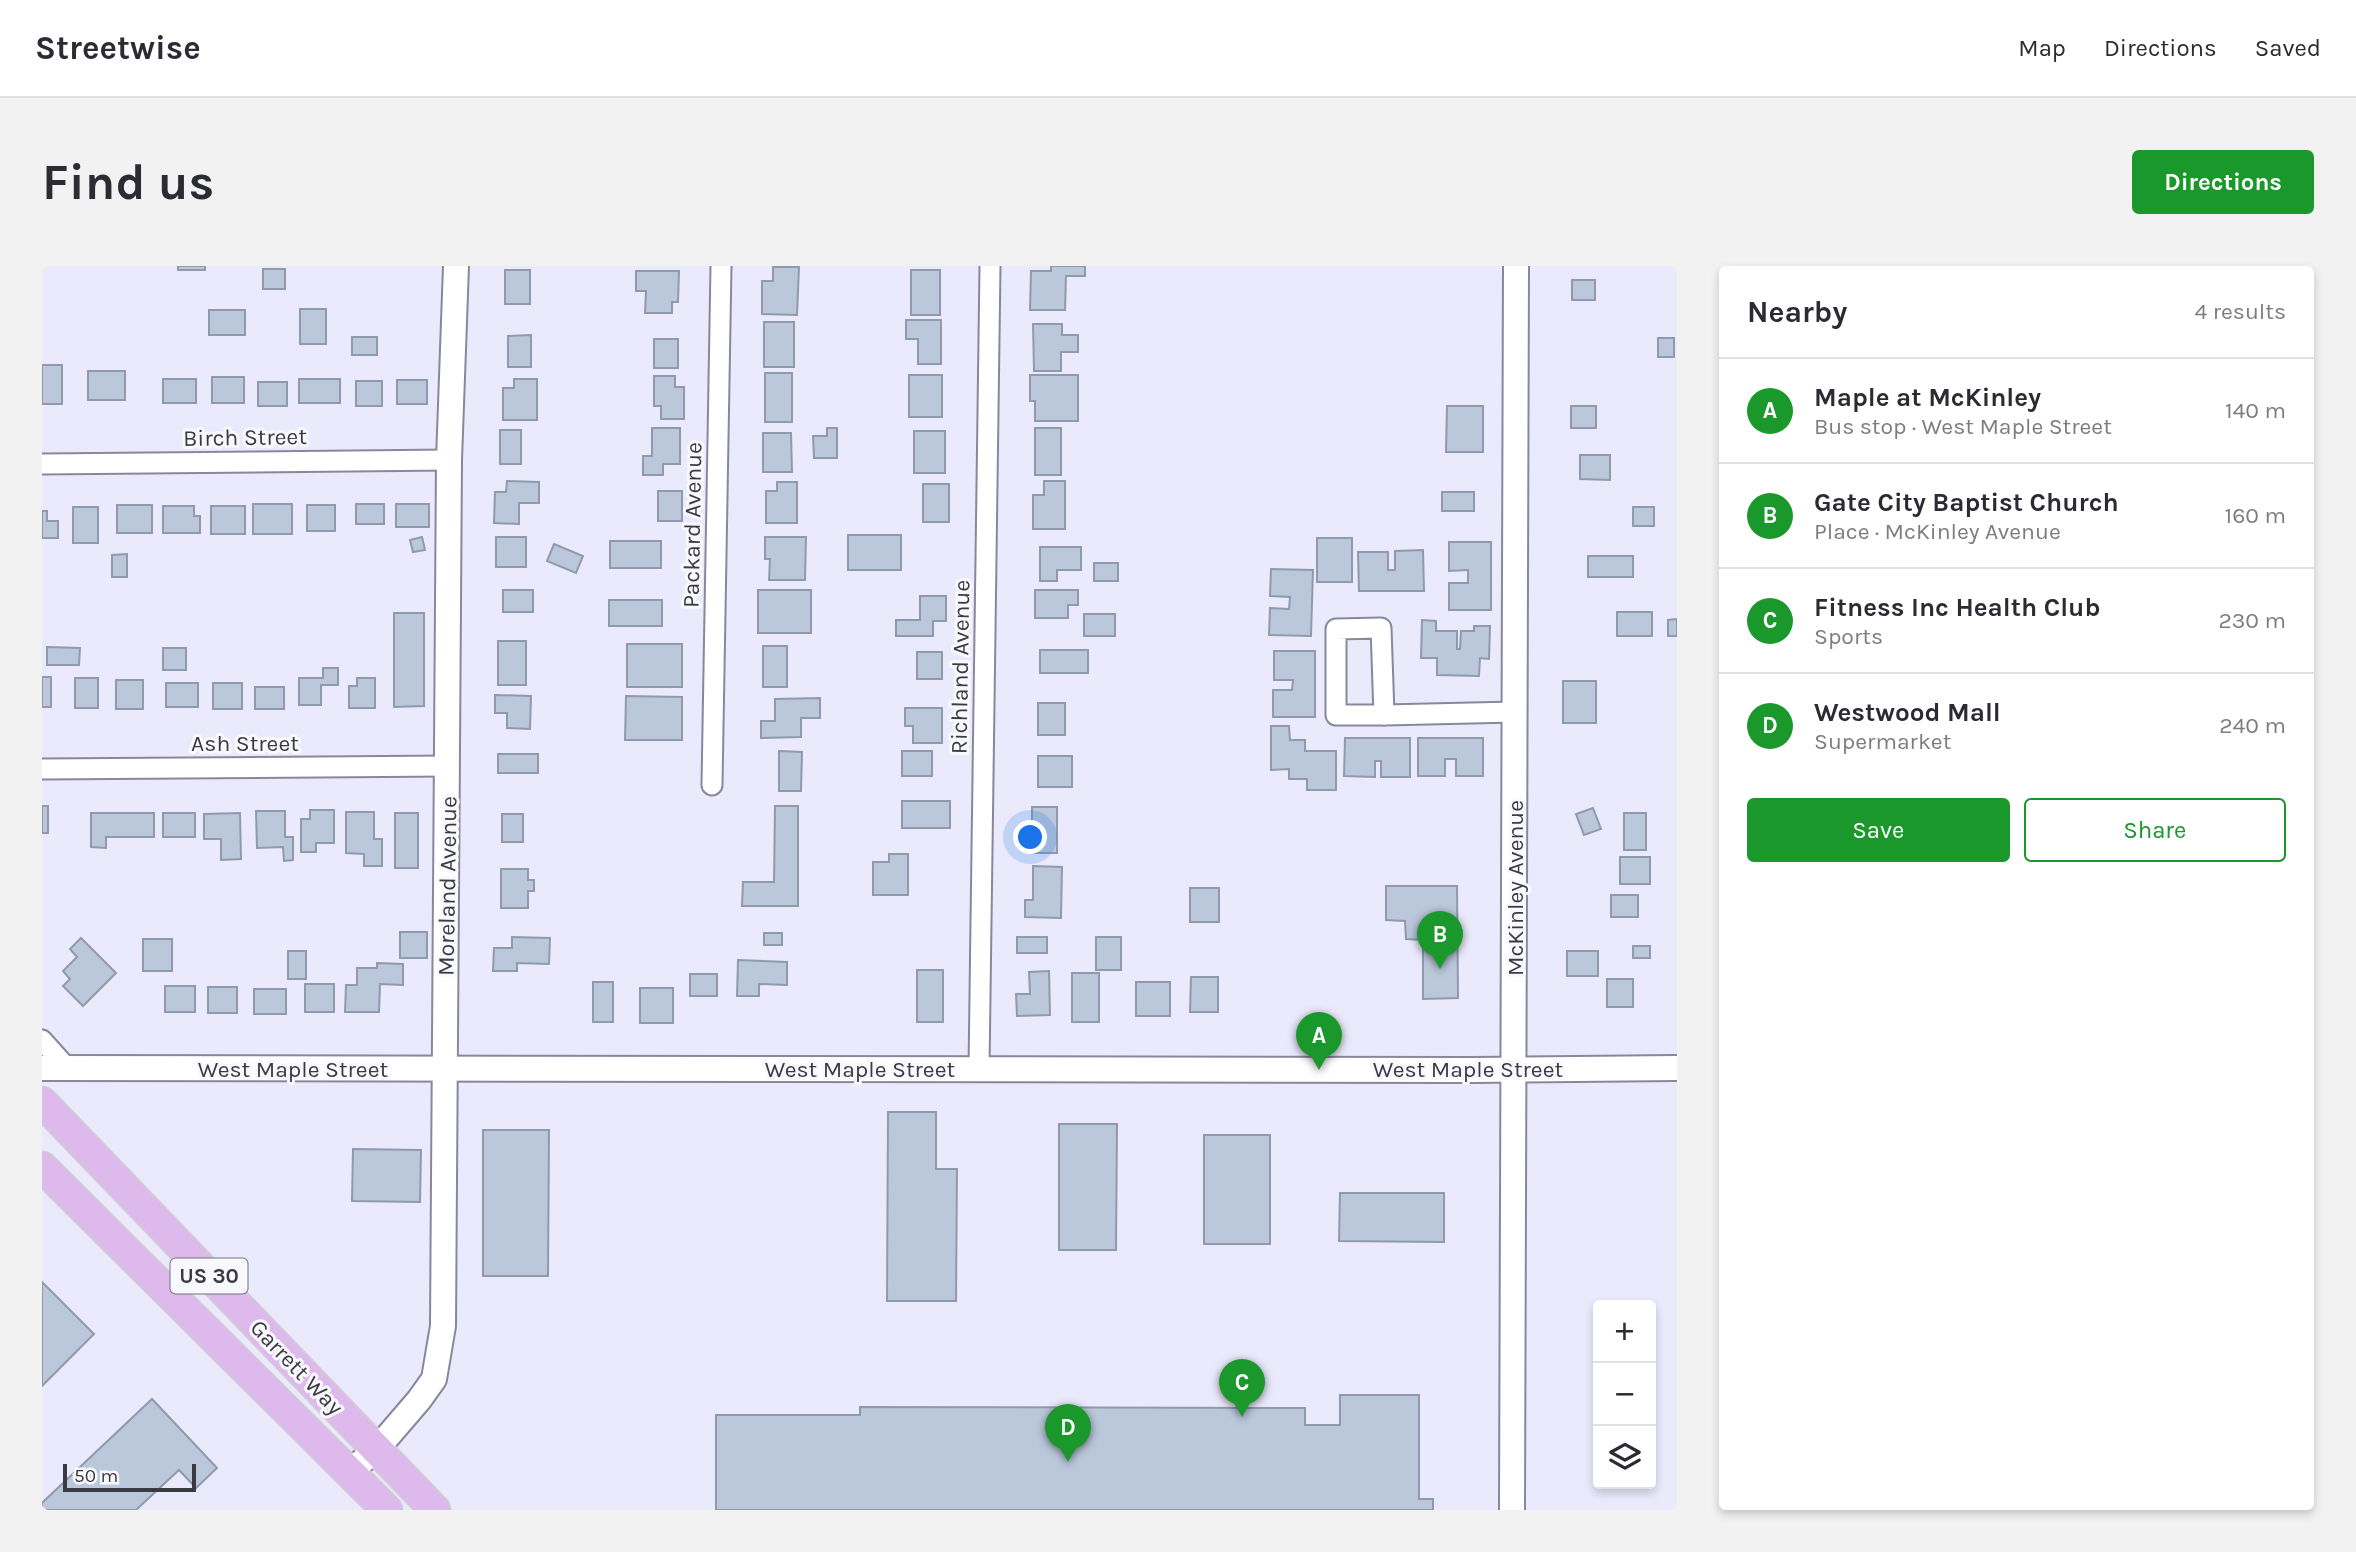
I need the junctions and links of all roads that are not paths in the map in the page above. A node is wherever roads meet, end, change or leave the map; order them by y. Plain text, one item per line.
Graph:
1 (456, 266) edge
2 (722, 266) edge
3 (989, 266) edge
4 (1516, 266) edge
5 (449, 460) junction
6 (42, 464) edge
7 (1515, 712) junction
8 (1384, 715) junction
9 (448, 766) junction
10 (42, 769) edge
11 (712, 785) dead end
12 (42, 1040) edge
13 (42, 1068) edge
14 (1677, 1068) edge
15 (68, 1069) junction
16 (445, 1069) junction
17 (979, 1069) junction
18 (1514, 1070) junction
19 (42, 1102) edge
20 (42, 1167) edge
21 (376, 1450) junction
22 (350, 1471) junction
23 (387, 1510) edge
24 (435, 1510) edge
25 (1512, 1510) edge

1 - 5 street, Moreland Avenue
2 - 11 street, Packard Avenue
3 - 17 street, Richland Avenue
4 - 7 street, McKinley Avenue
5 - 6 street, Birch Street
5 - 9 street, Moreland Avenue
7 - 8 street
7 - 18 street, McKinley Avenue
8 - 8 street
9 - 10 street, Ash Street
9 - 16 street, Moreland Avenue
12 - 15 street
13 - 15 street, West Maple Street
14 - 18 street, West Maple Street
15 - 16 street, West Maple Street
16 - 17 street, West Maple Street
16 - 21 street, Moreland Avenue
17 - 18 street, West Maple Street
18 - 25 street, McKinley Avenue
19 - 21 main road, Garrett Way / US 30
20 - 22 main road, Garrett Way / US 30
21 - 22 street, Moreland Avenue
21 - 24 main road, Garrett Way / US 30
22 - 23 main road, Garrett Way / US 30

